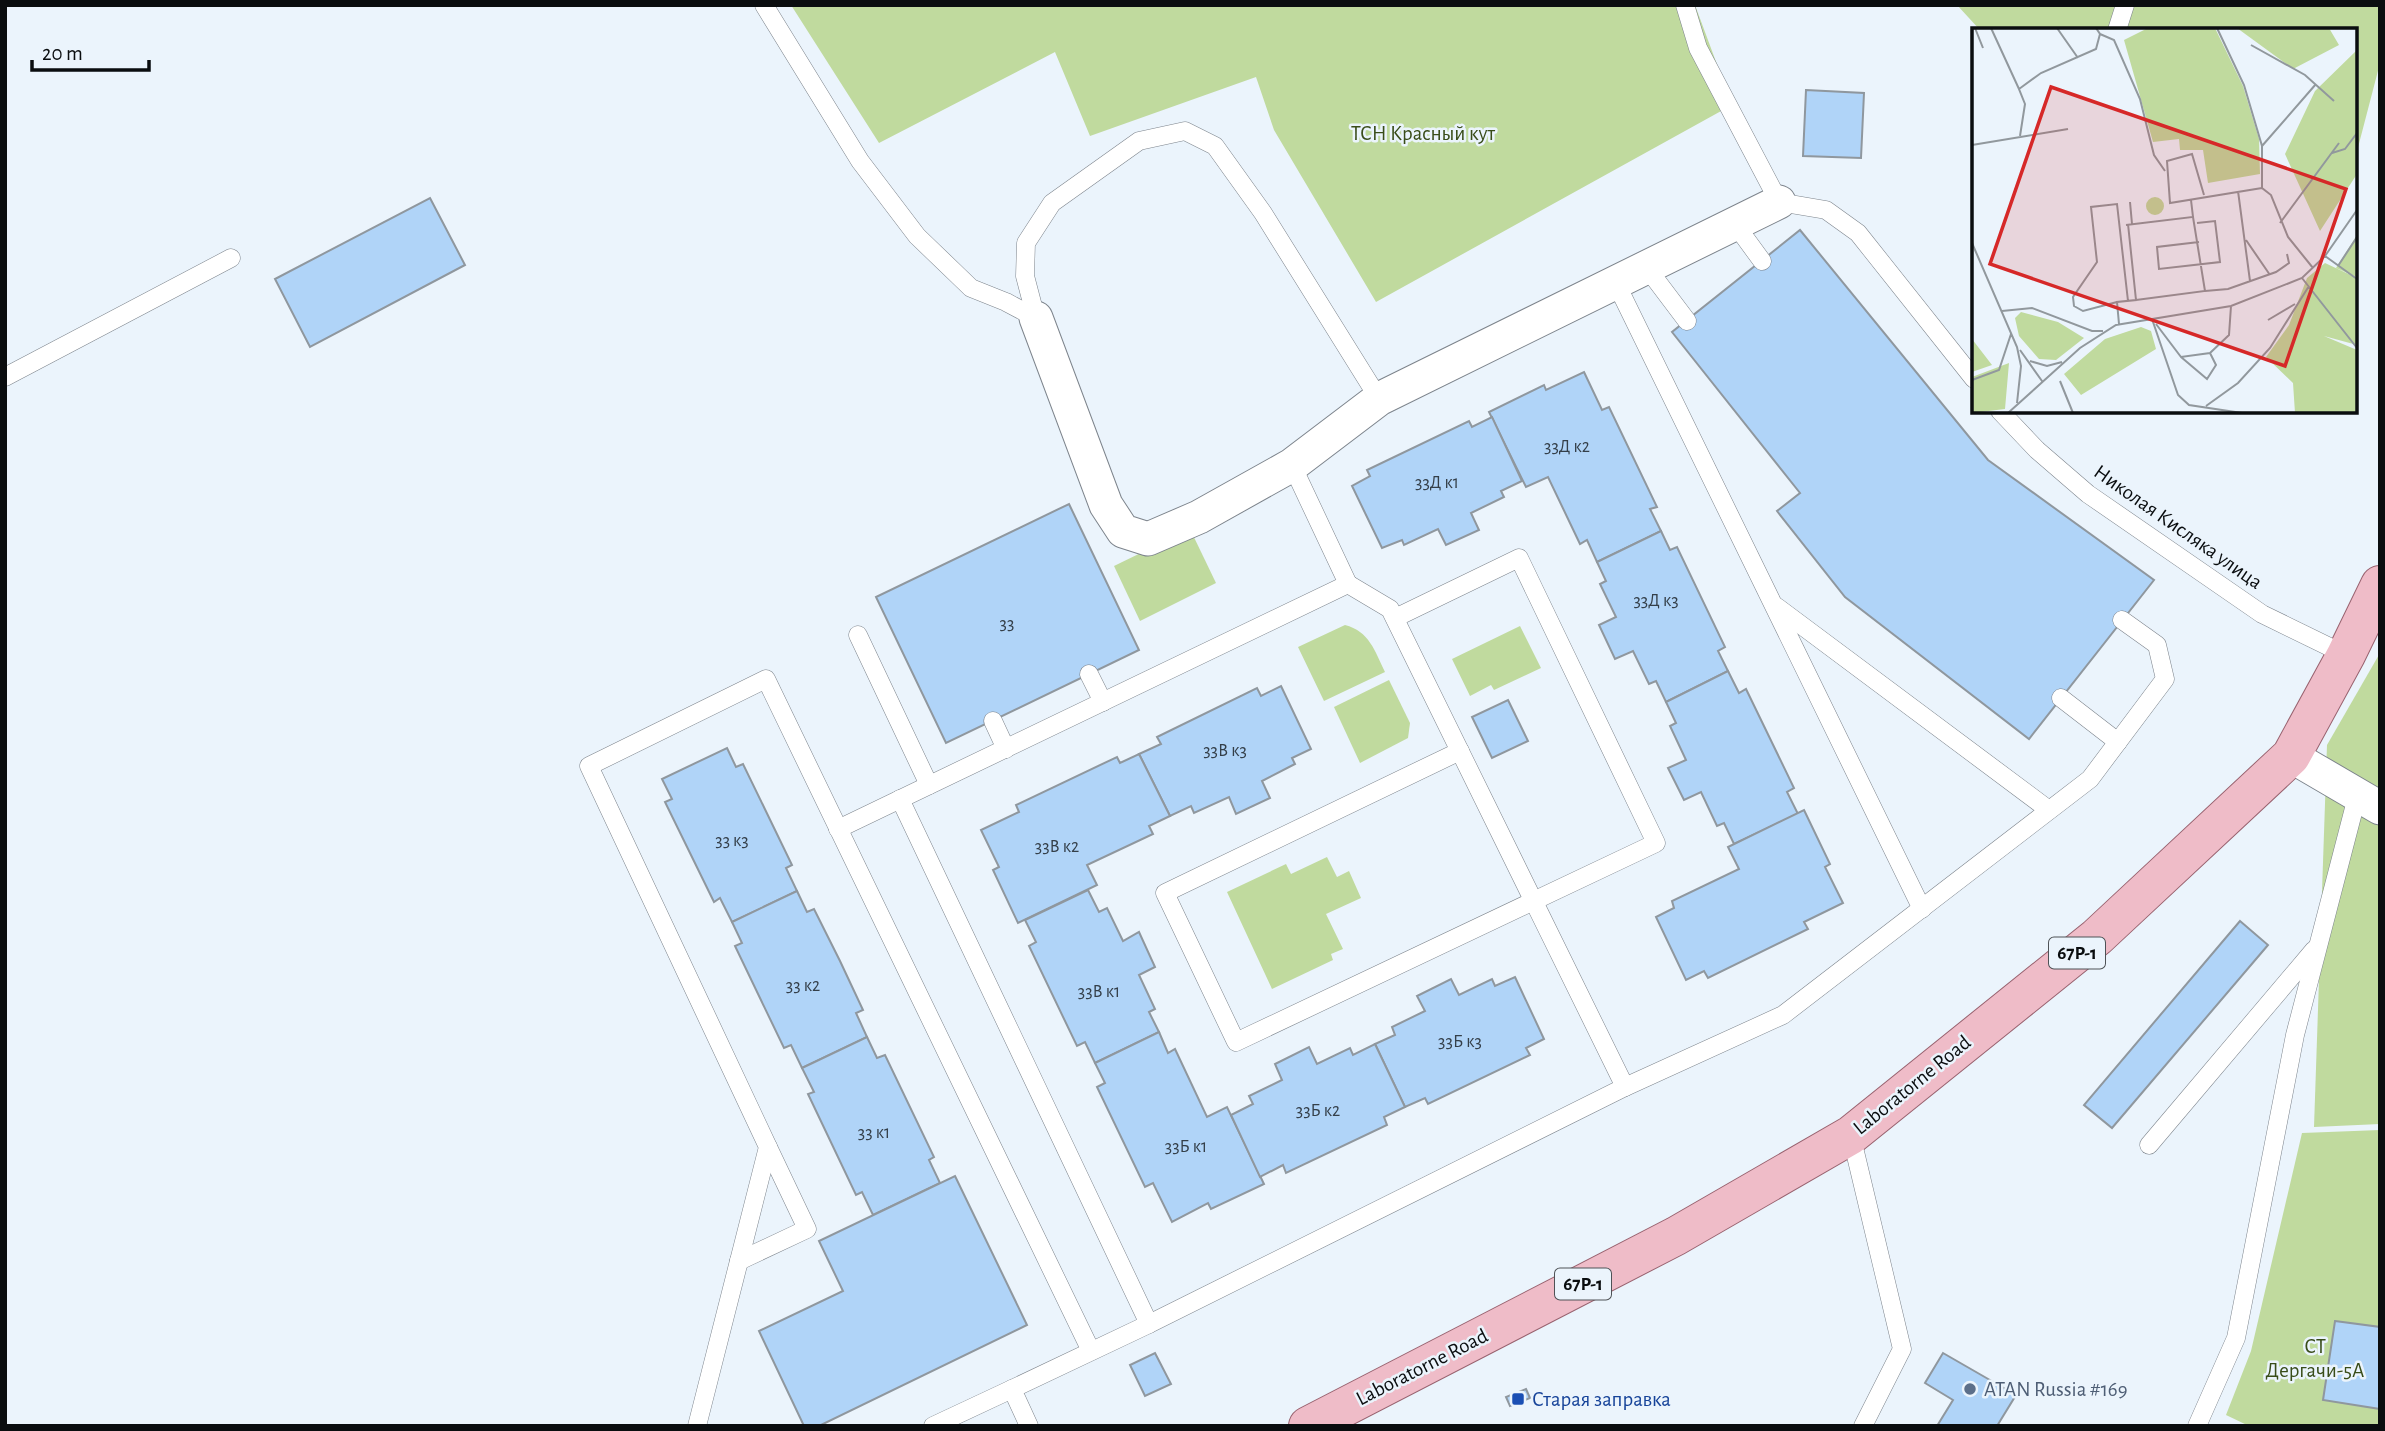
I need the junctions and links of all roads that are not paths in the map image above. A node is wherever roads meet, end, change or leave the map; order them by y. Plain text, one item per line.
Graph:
1 (764, 5) edge
2 (1685, 5) edge
3 (2124, 5) edge
4 (2118, 28) edge
5 (1779, 202) junction
6 (1735, 224) junction
7 (231, 258) dead end
8 (1762, 261) dead end
9 (1647, 268) junction
10 (1616, 283) junction
11 (1036, 318) junction
12 (1687, 321) dead end
13 (1972, 376) edge
14 (5, 377) edge
15 (1380, 399) junction
16 (2002, 413) edge
17 (1292, 465) junction
18 (1348, 584) junction
19 (2380, 584) edge
20 (1774, 606) junction
21 (1395, 618) junction
22 (2122, 620) dead end
23 (858, 635) dead end
24 (2346, 655) junction
25 (1089, 674) dead end
26 (2061, 698) dead end
27 (1103, 702) junction
28 (993, 720) dead end
29 (2118, 742) junction
30 (1006, 748) junction
31 (1460, 751) junction
32 (2291, 756) junction
33 (929, 785) junction
34 (900, 799) junction
35 (2369, 800) edge
36 (2049, 810) junction
37 (838, 829) junction
38 (1533, 900) junction
39 (1922, 909) junction
40 (2319, 944) junction
41 (1625, 1087) junction
42 (1850, 1135) junction
43 (2149, 1145) dead end
44 (768, 1147) junction
45 (738, 1261) junction
46 (1149, 1324) junction
47 (1091, 1351) junction
48 (1012, 1389) junction
49 (1311, 1425) edge
50 (697, 1426) edge
51 (933, 1426) edge
52 (1029, 1426) edge
53 (1863, 1426) edge
54 (2197, 1426) edge

1 - 11 lane
2 - 5 lane
3 - 4 lane
5 - 6 street
5 - 13 lane
6 - 8 lane
6 - 9 street
7 - 14 lane
9 - 10 street
9 - 12 lane
10 - 15 street
10 - 20 lane
11 - 15 lane
11 - 17 street
15 - 17 street
16 - 24 lane, Николая Кисляка улица
17 - 18 lane
18 - 21 lane
18 - 27 lane
19 - 24 main road, Laboratorne Road / 67Р-1
20 - 36 lane
20 - 39 lane
21 - 31 lane
21 - 38 lane
22 - 29 lane
23 - 33 lane
24 - 32 main road, Laboratorne Road / 67Р-1
25 - 27 lane
26 - 29 lane
27 - 30 lane
28 - 30 lane
29 - 36 lane
30 - 33 lane
31 - 38 lane
31 - 38 lane
32 - 35 street
32 - 42 main road, Laboratorne Road / 67Р-1
33 - 34 lane
34 - 37 lane
34 - 46 lane
35 - 40 lane
36 - 39 lane
37 - 44 lane
37 - 47 lane
38 - 41 lane
39 - 41 lane
40 - 43 lane
40 - 54 lane
41 - 46 lane
42 - 49 main road, Laboratorne Road / 67Р-1
42 - 53 lane
44 - 45 lane
44 - 45 lane
45 - 50 lane
46 - 47 lane
47 - 48 lane
48 - 51 lane
48 - 52 lane

